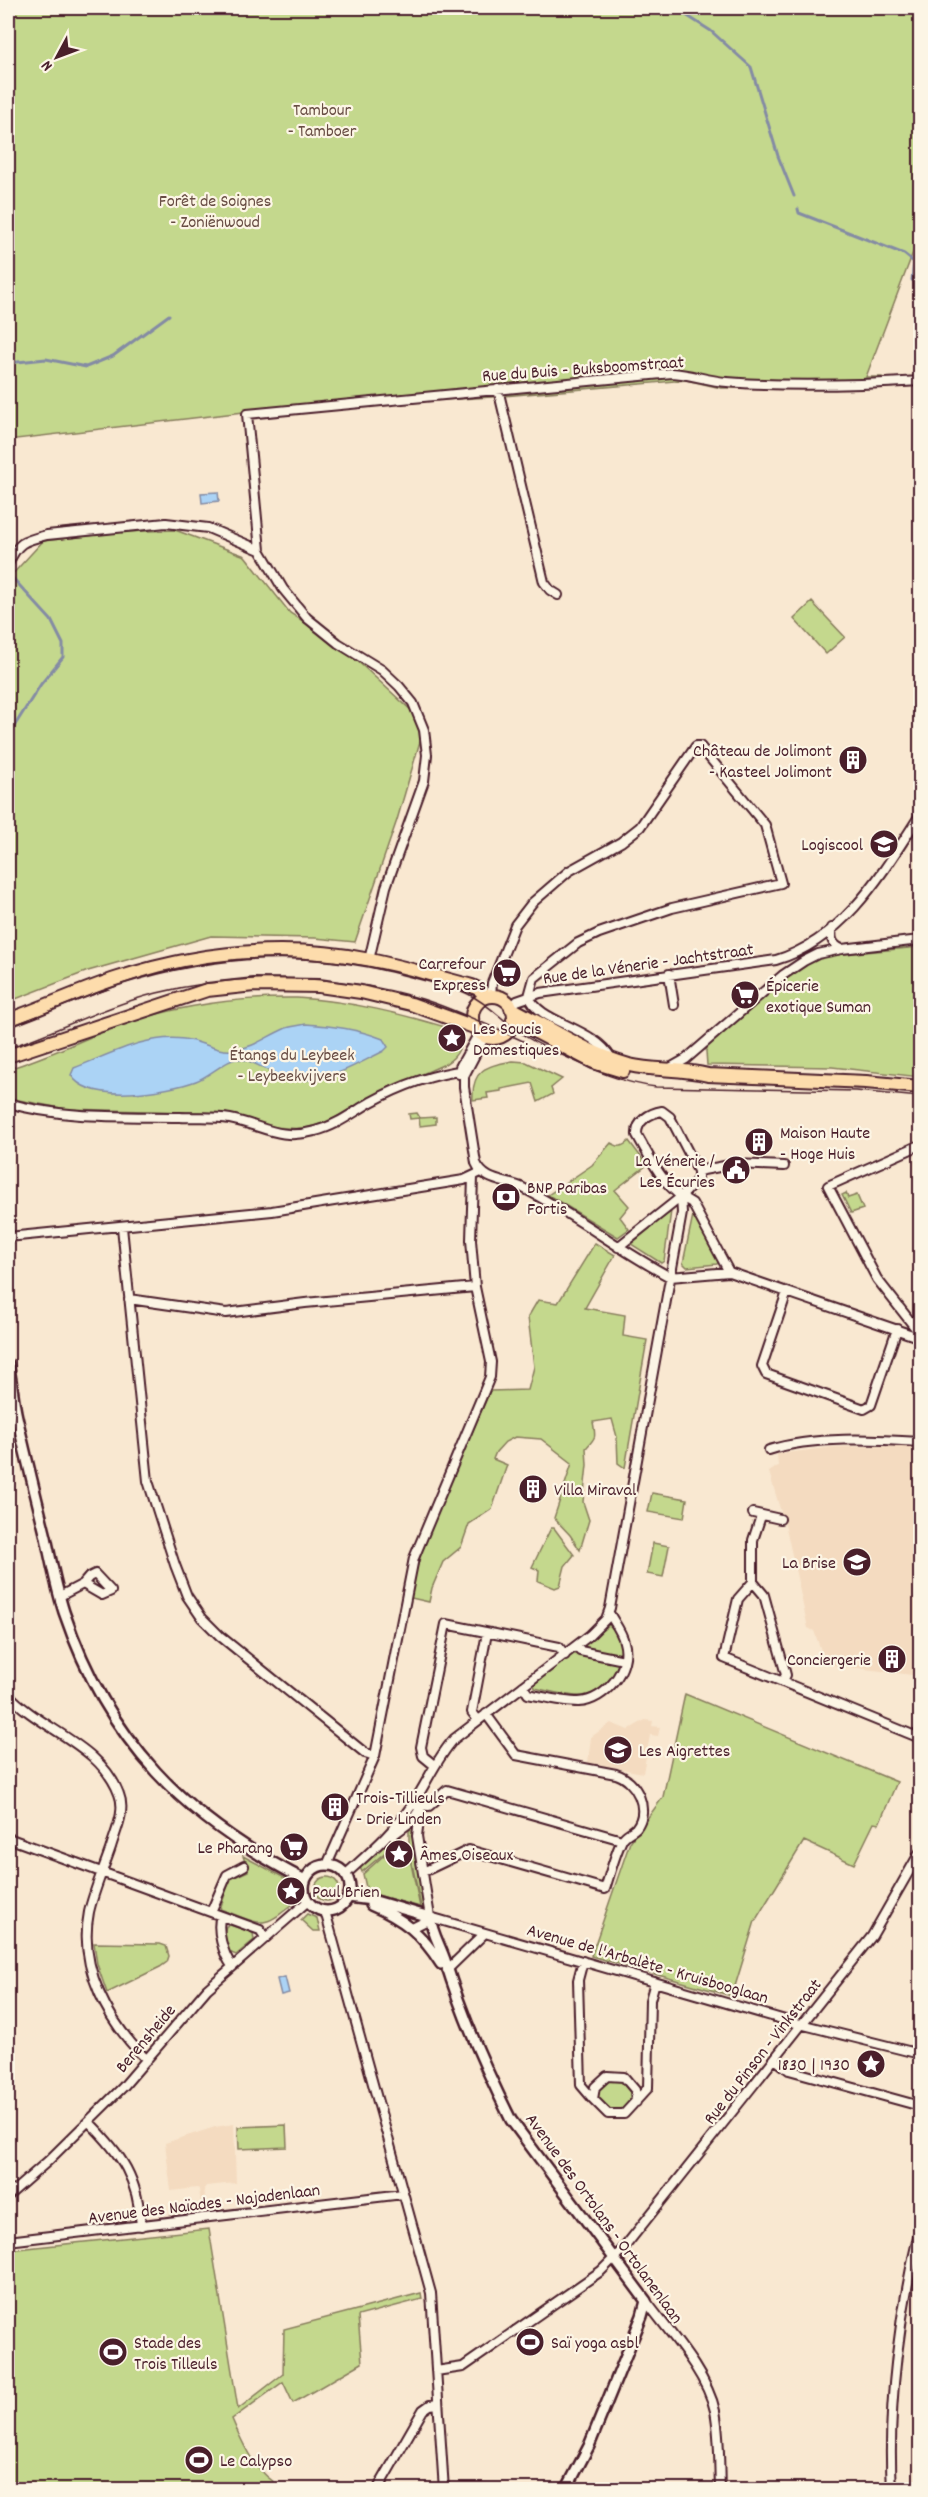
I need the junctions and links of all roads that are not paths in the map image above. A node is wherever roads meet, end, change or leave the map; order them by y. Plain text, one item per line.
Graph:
1 (921, 381) edge
2 (498, 389) junction
3 (260, 550) junction
4 (9, 553) edge
5 (8, 564) edge
6 (558, 595) dead end
7 (921, 816) edge
8 (832, 928) junction
9 (921, 940) edge
10 (842, 949) junction
11 (369, 960) junction
12 (776, 960) junction
13 (669, 974) junction
14 (783, 975) junction
15 (529, 996) junction
16 (488, 997) junction
17 (674, 1005) dead end
18 (512, 1014) junction
19 (8, 1020) edge
20 (480, 1032) junction
21 (8, 1056) edge
22 (612, 1059) junction
23 (666, 1070) junction
24 (463, 1071) junction
25 (708, 1075) junction
26 (921, 1088) edge
27 (8, 1104) edge
28 (920, 1145) edge
29 (784, 1166) dead end
30 (696, 1167) junction
31 (481, 1172) junction
32 (473, 1177) junction
33 (681, 1197) junction
34 (123, 1227) junction
35 (8, 1237) edge
36 (618, 1247) junction
37 (729, 1272) junction
38 (670, 1277) junction
39 (475, 1287) junction
40 (787, 1292) junction
41 (129, 1299) junction
42 (897, 1329) junction
43 (918, 1336) edge
44 (8, 1364) edge
45 (921, 1442) edge
46 (769, 1450) dead end
47 (780, 1519) dead end
48 (753, 1582) junction
49 (83, 1584) dead end
50 (60, 1596) junction
51 (609, 1613) junction
52 (487, 1633) junction
53 (576, 1646) junction
54 (565, 1655) junction
55 (624, 1660) junction
56 (782, 1682) junction
57 (523, 1686) junction
58 (8, 1694) edge
59 (486, 1714) junction
60 (478, 1720) junction
61 (920, 1737) edge
62 (375, 1756) junction
63 (434, 1765) junction
64 (416, 1805) junction
65 (8, 1838) edge
66 (622, 1840) junction
67 (921, 1852) edge
68 (327, 1865) junction
69 (244, 1866) dead end
70 (102, 1871) junction
71 (423, 1872) junction
72 (345, 1875) junction
73 (305, 1880) junction
74 (348, 1897) junction
75 (361, 1900) junction
76 (308, 1901) junction
77 (325, 1911) junction
78 (211, 1912) junction
79 (415, 1912) junction
80 (221, 1916) junction
81 (429, 1917) junction
82 (409, 1925) junction
83 (484, 1934) junction
84 (265, 1937) junction
85 (583, 1961) junction
86 (232, 1966) junction
87 (446, 1968) junction
88 (655, 1982) junction
89 (802, 2024) junction
90 (921, 2054) edge
91 (775, 2059) junction
92 (147, 2060) junction
93 (594, 2099) junction
94 (636, 2102) junction
95 (921, 2106) edge
96 (89, 2122) junction
97 (403, 2194) junction
98 (8, 2196) edge
99 (141, 2226) junction
100 (921, 2228) edge
101 (8, 2241) edge
102 (614, 2258) junction
103 (646, 2301) junction
104 (436, 2371) junction
105 (438, 2404) junction
106 (377, 2490) edge
107 (444, 2490) edge
108 (566, 2490) edge
109 (720, 2490) edge
110 (892, 2490) edge

1 - 2 street, Rue du Buis - Buksboomstraat
2 - 3 street, Rue du Buis - Buksboomstraat
2 - 6 street
3 - 4 street
3 - 11 street
4 - 5 street
7 - 8 street
8 - 10 street
8 - 12 street
9 - 10 street
10 - 14 street
11 - 16 main road
11 - 19 main road
12 - 13 street, Rue de la Vénerie - Jachtstraat
12 - 14 street, Rue de la Vénerie - Jachtstraat
13 - 15 street, Rue de la Vénerie - Jachtstraat
13 - 17 street
14 - 23 street
15 - 16 street
15 - 18 street, Rue de la Vénerie - Jachtstraat
15 - 22 street
16 - 18 main road
16 - 20 main road
18 - 20 main road
18 - 22 main road
18 - 25 main road
20 - 21 main road
20 - 24 street
22 - 23 main road
23 - 25 main road
24 - 27 street
24 - 31 street
25 - 26 main road
28 - 43 street
29 - 30 street
30 - 33 street
30 - 33 street
31 - 32 street
31 - 36 street
32 - 34 street
32 - 39 street
33 - 36 street
33 - 37 street
33 - 38 street
34 - 35 street
34 - 41 street
36 - 38 street
37 - 38 street
37 - 40 street
38 - 51 street
39 - 41 street
39 - 62 street
40 - 42 street
40 - 42 street
41 - 62 street
42 - 43 street
44 - 50 street
45 - 46 street
47 - 48 street
48 - 56 street
48 - 56 street
49 - 50 street
50 - 73 street
51 - 53 street
51 - 55 street
52 - 54 street
52 - 60 street
52 - 63 street
53 - 54 street
53 - 55 street
54 - 57 street
55 - 57 street
56 - 61 street
57 - 59 street
58 - 70 street
59 - 60 street
59 - 66 street
60 - 63 street
62 - 68 street
63 - 64 street
64 - 66 street
64 - 71 street
64 - 72 street
65 - 70 street
66 - 71 street
67 - 89 street, Rue du Pinson - Vinkstraat
68 - 72 street
68 - 73 street
69 - 78 street
70 - 78 street
70 - 92 street
71 - 81 street
72 - 74 street
73 - 76 street
74 - 75 street, Avenue de l'Arbalète - Kruisbooglaan
74 - 77 street
75 - 79 street, Avenue de l'Arbalète - Kruisbooglaan
75 - 82 street, Avenue des Ortolans - Ortolanenlaan
76 - 77 street
76 - 84 street, Berensheide
77 - 97 street
78 - 80 street
79 - 81 street, Avenue de l'Arbalète - Kruisbooglaan
79 - 82 street
80 - 84 street
80 - 86 street
81 - 82 street
81 - 83 street, Avenue de l'Arbalète - Kruisbooglaan
81 - 87 street, Avenue des Ortolans - Ortolanenlaan
82 - 87 street, Avenue des Ortolans - Ortolanenlaan
83 - 85 street, Avenue de l'Arbalète - Kruisbooglaan
83 - 87 street
84 - 86 street, Berensheide
85 - 88 street, Avenue de l'Arbalète - Kruisbooglaan
85 - 93 street
86 - 92 street, Berensheide
87 - 102 street, Avenue des Ortolans - Ortolanenlaan
88 - 89 street, Avenue de l'Arbalète - Kruisbooglaan
88 - 94 street
89 - 90 street, Avenue de l'Arbalète - Kruisbooglaan
89 - 91 street, Rue du Pinson - Vinkstraat
91 - 95 street
91 - 102 street, Rue du Pinson - Vinkstraat
92 - 96 street, Berensheide
93 - 94 street
93 - 94 street
96 - 98 street, Berensheide
96 - 99 street
97 - 99 street, Avenue des Naïades - Najadenlaan
97 - 104 street
99 - 101 street, Avenue des Naïades - Najadenlaan
100 - 110 street
102 - 103 street, Avenue des Ortolans - Ortolanenlaan
102 - 104 street, Rue du Pinson - Vinkstraat
103 - 108 street
103 - 109 street, Avenue des Ortolans - Ortolanenlaan
104 - 105 street
105 - 106 street
105 - 107 street

